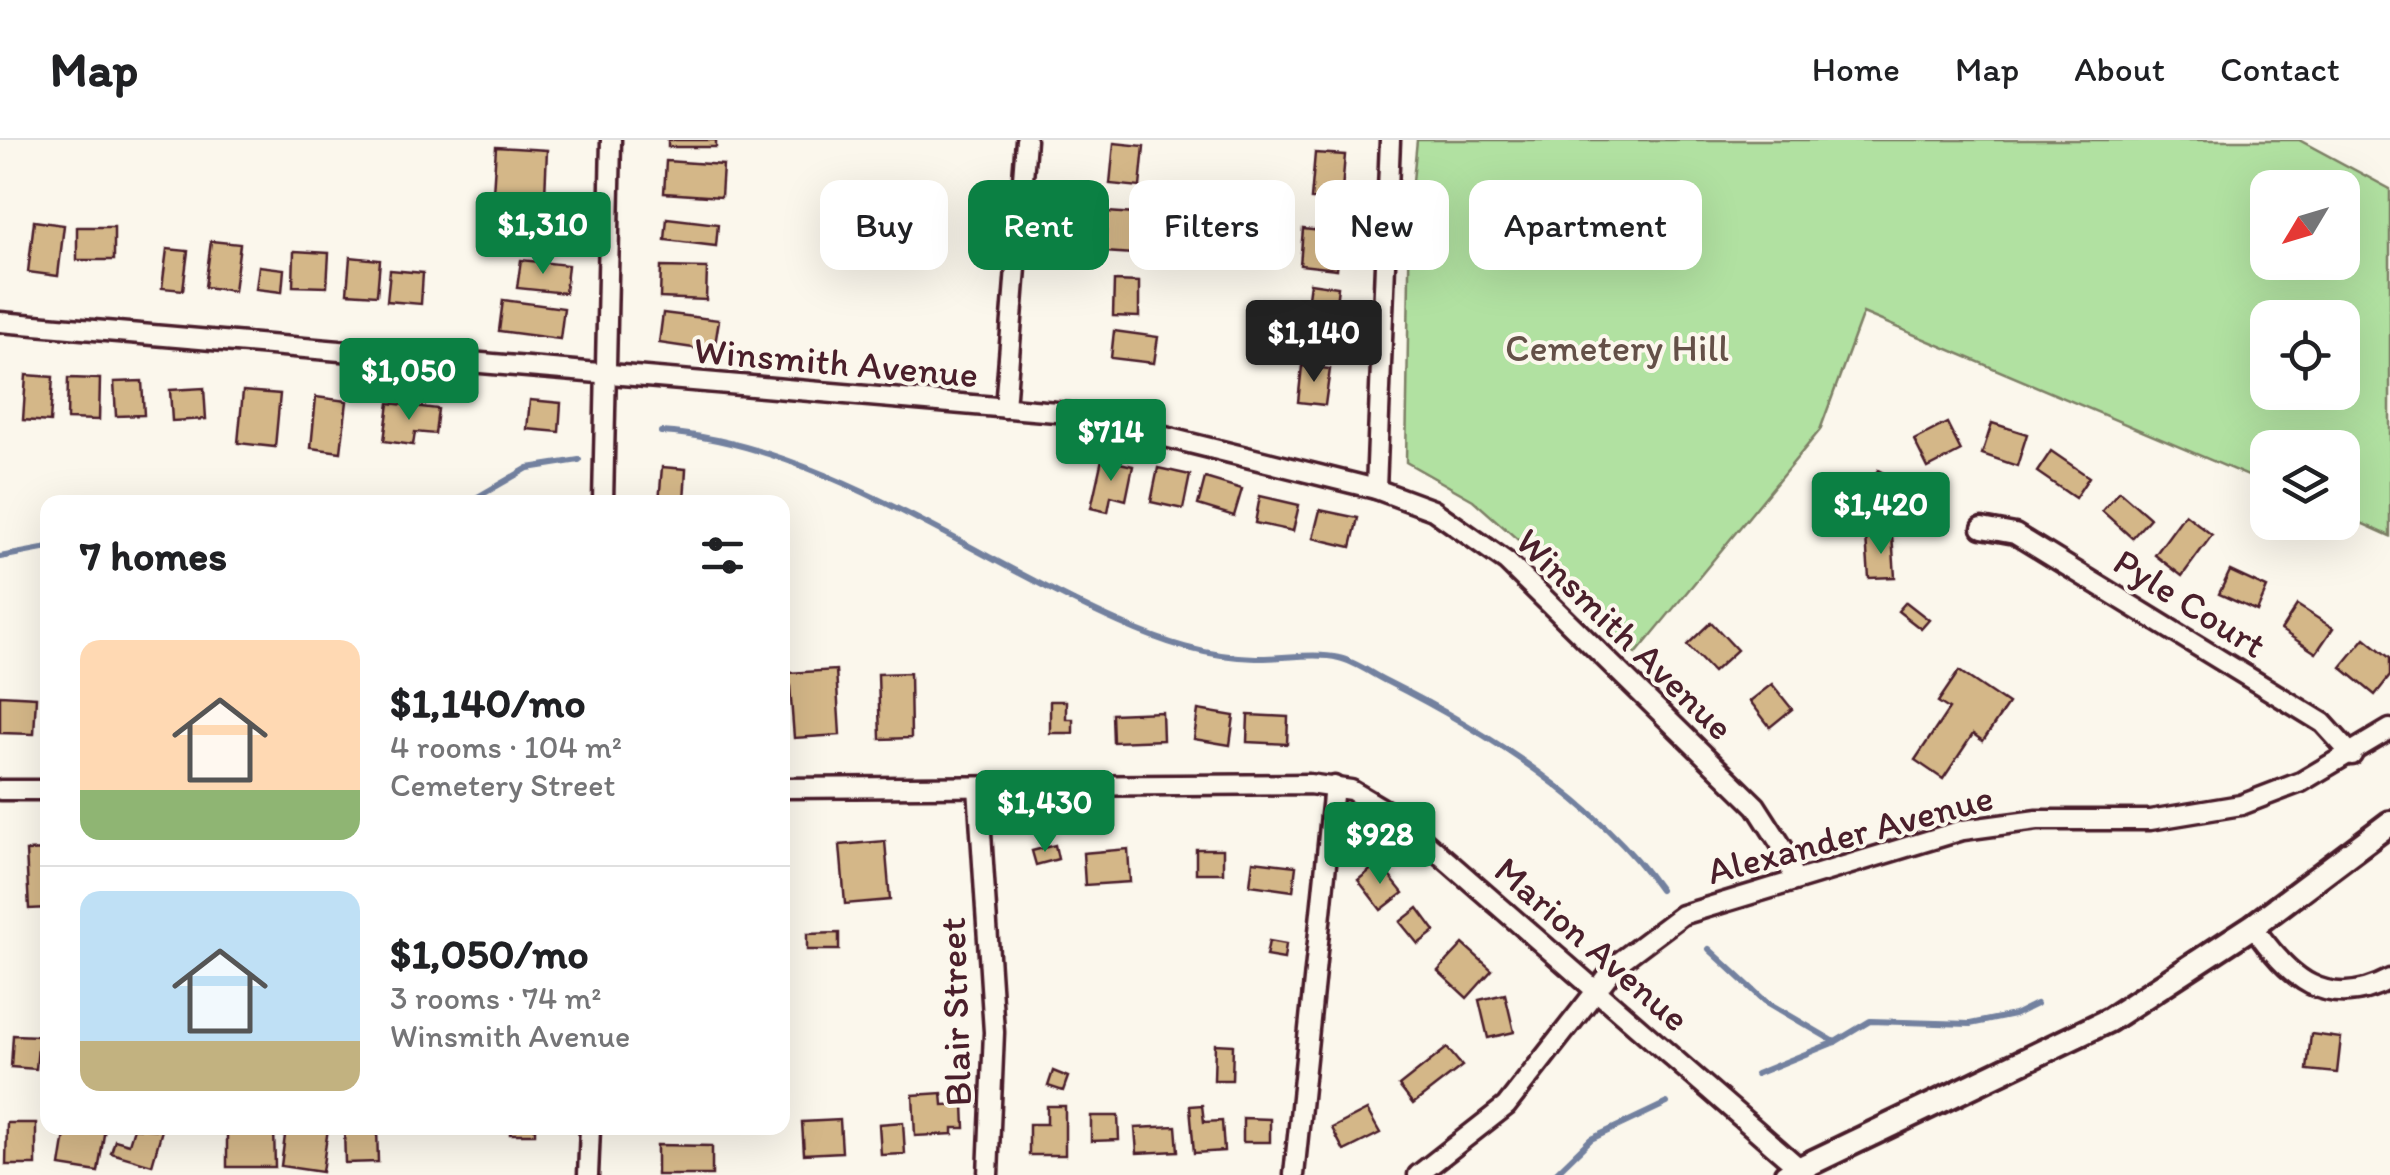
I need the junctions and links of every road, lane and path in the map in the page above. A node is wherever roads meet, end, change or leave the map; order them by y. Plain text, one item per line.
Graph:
1 (611, 140) edge
2 (1026, 140) edge
3 (1390, 140) edge
4 (0, 322) edge
5 (606, 375) junction
6 (1005, 408) junction
7 (1376, 489) junction
8 (604, 495) edge
9 (1982, 528) dead end
10 (2390, 729) edge
11 (2352, 755) junction
12 (1334, 786) junction
13 (978, 787) junction
14 (790, 788) edge
15 (0, 790) edge
16 (40, 790) edge
17 (2390, 823) edge
18 (1794, 879) junction
19 (2254, 926) junction
20 (2390, 978) edge
21 (1596, 990) junction
22 (590, 1135) edge
23 (1797, 1172) edge
24 (588, 1175) edge
25 (988, 1175) edge
26 (1294, 1175) edge
27 (1418, 1175) edge

1 - 5 street
2 - 6 street
3 - 7 street
4 - 5 street, Winsmith Avenue
5 - 6 street, Winsmith Avenue
5 - 8 street
6 - 7 street, Winsmith Avenue
7 - 18 street, Winsmith Avenue
9 - 11 street, Pyle Court
10 - 11 street, Alexander Avenue
11 - 18 street, Alexander Avenue
12 - 13 street, Marion Avenue
12 - 21 street, Marion Avenue
12 - 26 street
13 - 14 street, Marion Avenue
13 - 25 street, Blair Street
15 - 16 street
17 - 19 street
18 - 21 street, Alexander Avenue
19 - 20 street
19 - 23 street
21 - 23 street, Marion Avenue
21 - 27 street, Alexander Avenue
22 - 24 street

